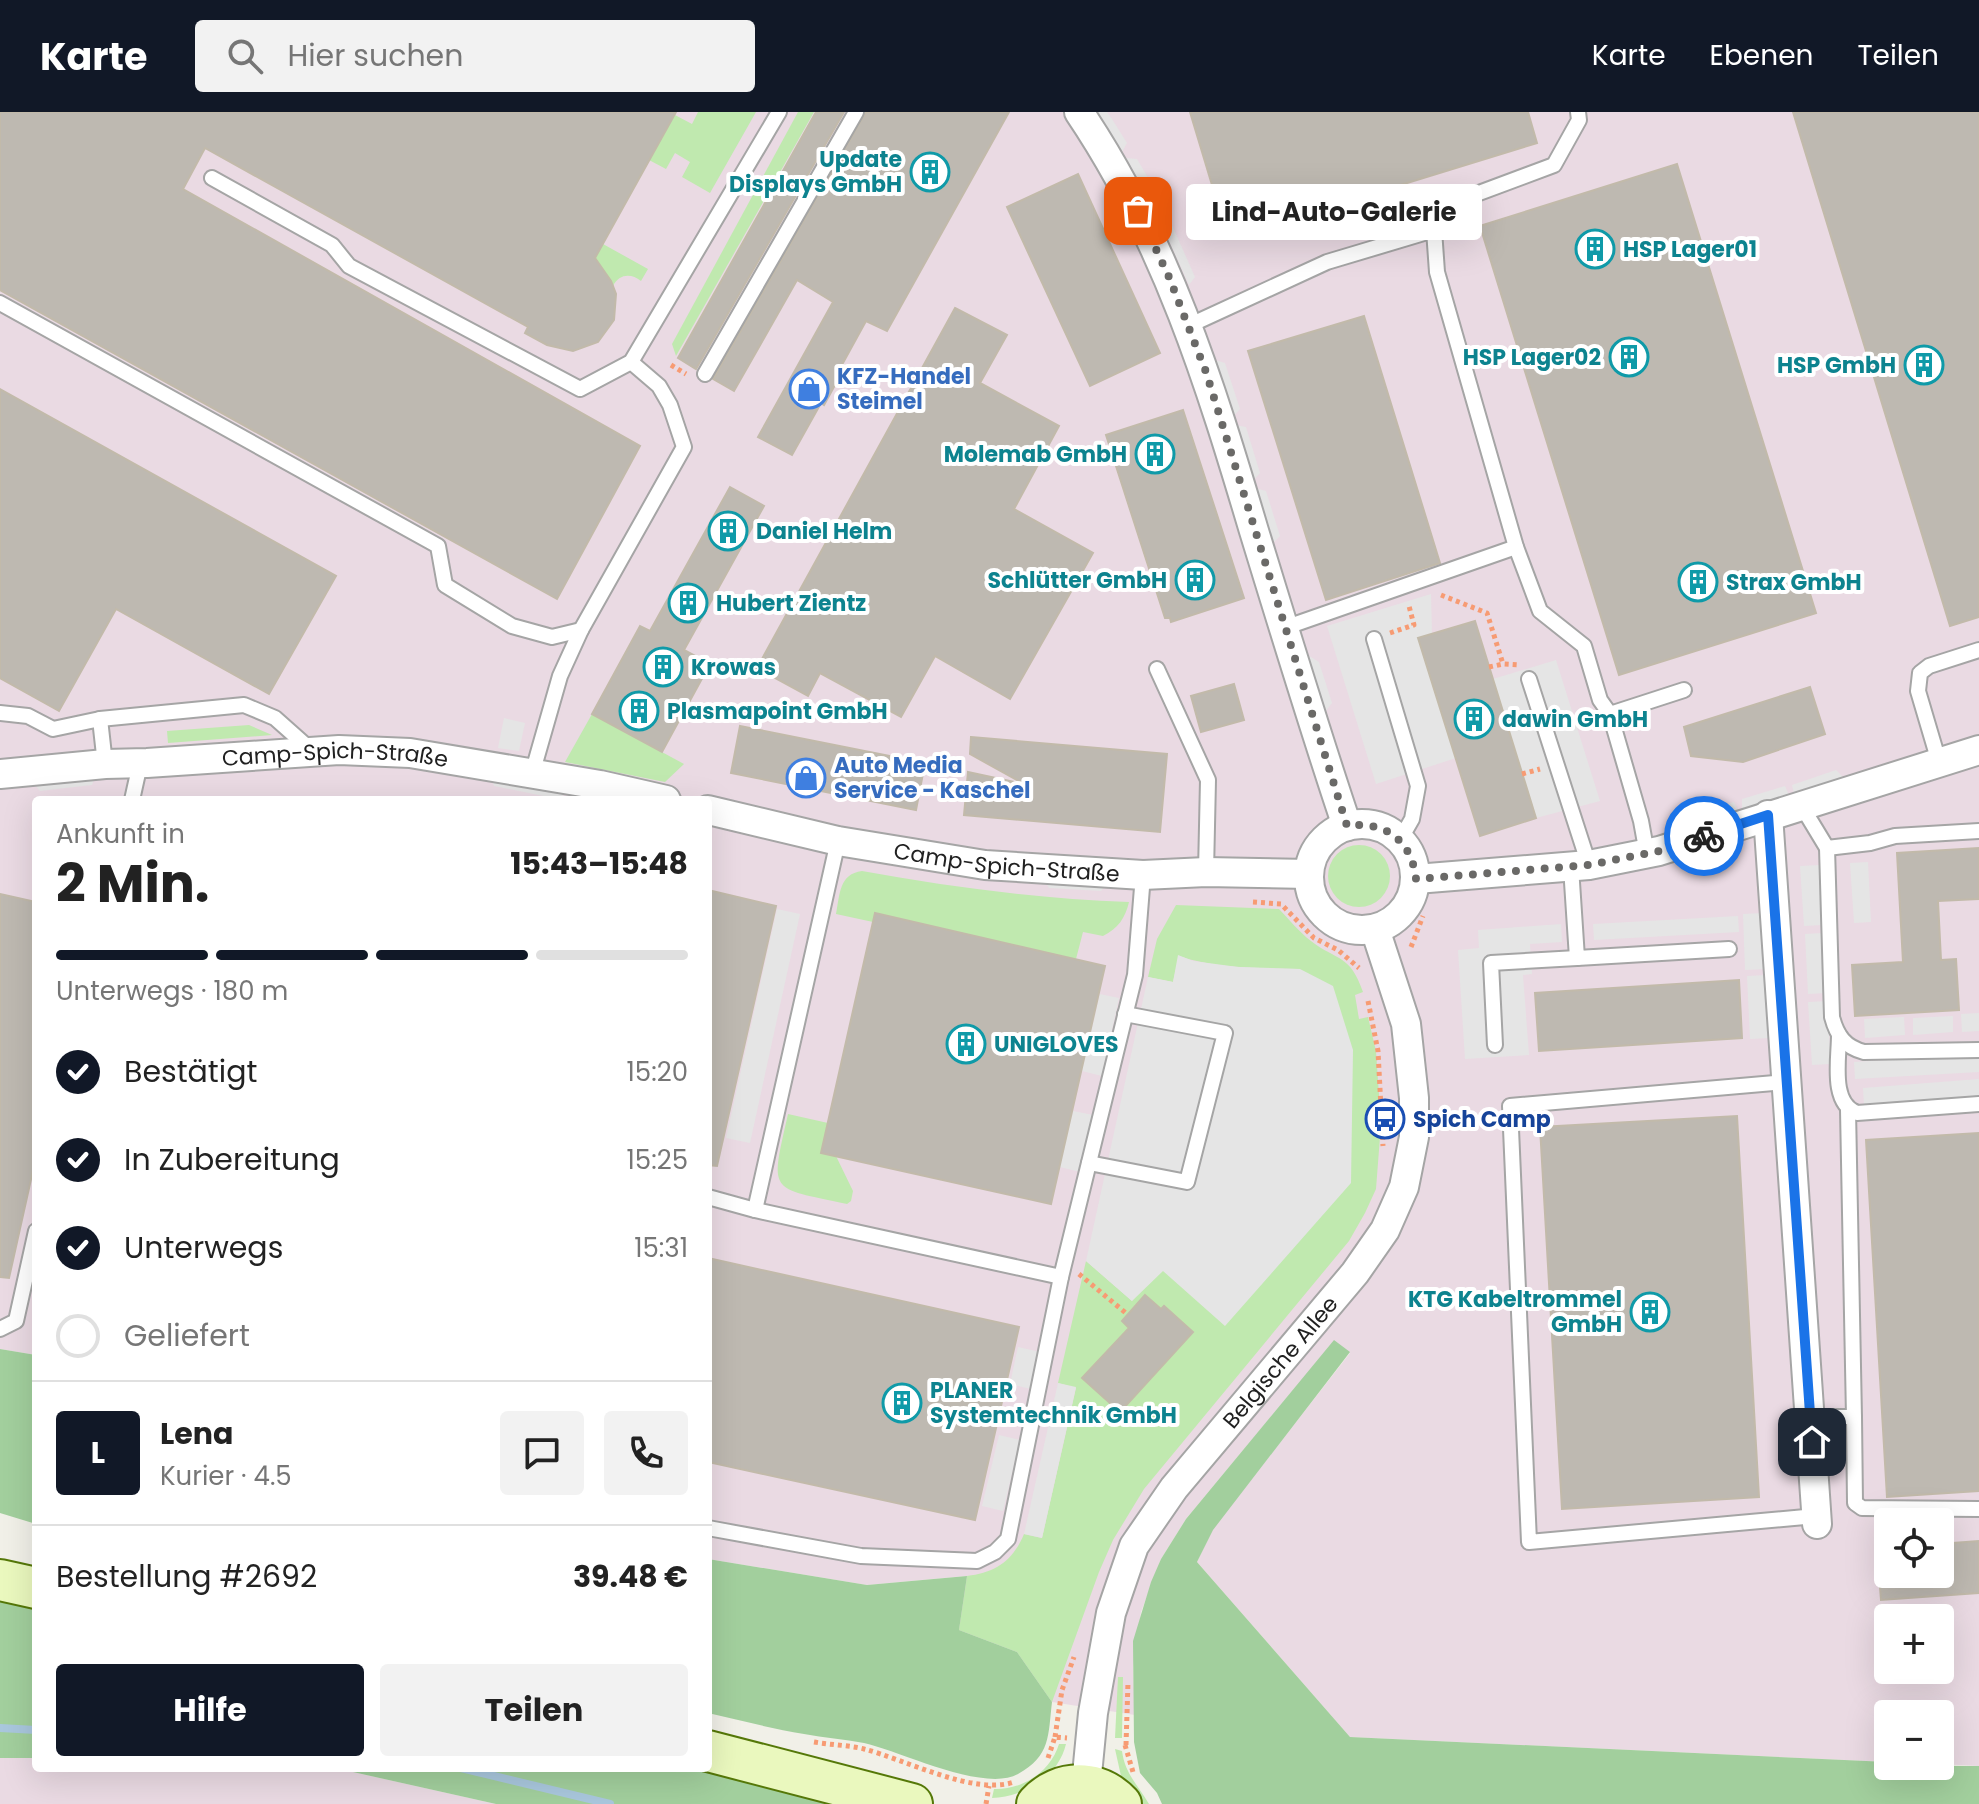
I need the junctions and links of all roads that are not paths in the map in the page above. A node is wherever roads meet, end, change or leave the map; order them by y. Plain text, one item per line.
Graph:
1 (779, 112) edge
2 (856, 112) edge
3 (1079, 112) edge
4 (1578, 112) edge
5 (212, 178) dead end
6 (1434, 230) junction
7 (0, 303) edge
8 (1188, 326) junction
9 (631, 362) junction
10 (705, 374) dead end
11 (1516, 547) junction
12 (1284, 628) junction
13 (581, 630) junction
14 (1374, 639) road end
15 (1979, 650) edge
16 (1157, 669) dead end
17 (1529, 679) dead end
18 (1684, 690) dead end
19 (0, 713) edge
20 (1610, 714) junction
21 (100, 719) junction
22 (1979, 750) edge
23 (312, 751) junction
24 (1939, 762) junction
25 (105, 764) junction
26 (140, 764) junction
27 (0, 774) edge
28 (532, 774) junction
29 (133, 796) edge
30 (645, 796) edge
31 (1801, 805) junction
32 (712, 811) edge
33 (1768, 815) junction
34 (1347, 826) junction
35 (1979, 831) edge
36 (1400, 840) junction
37 (838, 841) junction
38 (1827, 848) junction
39 (1647, 854) junction
40 (1580, 866) junction
41 (1206, 872) junction
42 (1309, 874) junction
43 (1143, 875) junction
44 (1416, 879) junction
45 (1375, 929) junction
46 (1729, 949) dead end
47 (1577, 958) junction
48 (1125, 1014) junction
49 (1839, 1035) junction
50 (1495, 1045) dead end
51 (1979, 1050) edge
52 (1786, 1082) junction
53 (1979, 1104) edge
54 (1848, 1110) junction
55 (1089, 1163) junction
56 (712, 1198) edge
57 (755, 1210) junction
58 (32, 1249) edge
59 (1061, 1277) junction
60 (0, 1329) edge
61 (1811, 1417) junction
62 (1854, 1417) junction
63 (1979, 1509) edge
64 (1816, 1520) joint
65 (712, 1529) edge
66 (0, 1580) edge
67 (32, 1587) edge
68 (712, 1752) edge
69 (1032, 1783) edge
70 (1086, 1785) junction
71 (1127, 1788) edge
72 (912, 1804) edge

1 - 9 lane
2 - 10 lane
3 - 8 street
4 - 6 lane
5 - 9 lane
6 - 8 lane
6 - 11 lane
7 - 13 lane
8 - 12 street
9 - 13 lane
11 - 12 lane
11 - 20 lane
12 - 34 street
13 - 28 lane
14 - 36 lane
15 - 24 lane
16 - 41 lane
17 - 40 lane
18 - 20 lane
19 - 21 lane
20 - 39 lane
21 - 23 lane
21 - 25 lane
22 - 24 street
23 - 26 street, Camp-Spich-Straße
23 - 28 street, Camp-Spich-Straße
24 - 31 street
25 - 26 street, Camp-Spich-Straße
25 - 27 street, Camp-Spich-Straße
26 - 29 lane
28 - 30 street, Camp-Spich-Straße
31 - 33 street
31 - 38 lane
32 - 37 street, Camp-Spich-Straße
33 - 39 street
33 - 52 street
34 - 36 street
34 - 42 street
35 - 38 lane
36 - 44 street
37 - 43 street, Camp-Spich-Straße
37 - 57 lane
38 - 49 lane
39 - 40 street
40 - 44 street
40 - 47 lane
41 - 42 street, Camp-Spich-Straße
41 - 43 street, Camp-Spich-Straße
42 - 45 street
43 - 48 lane
44 - 45 street
45 - 70 street, Belgische Allee
46 - 47 lane
47 - 50 lane
48 - 55 lane
48 - 55 lane
49 - 51 lane
49 - 54 lane
52 - 61 street
52 - 64 lane
53 - 54 lane
54 - 62 lane
55 - 59 lane
56 - 57 lane
57 - 59 lane
58 - 60 lane
59 - 65 lane
61 - 62 lane
61 - 64 street
62 - 63 lane
66 - 67 street
68 - 72 street
69 - 70 street
70 - 71 street

